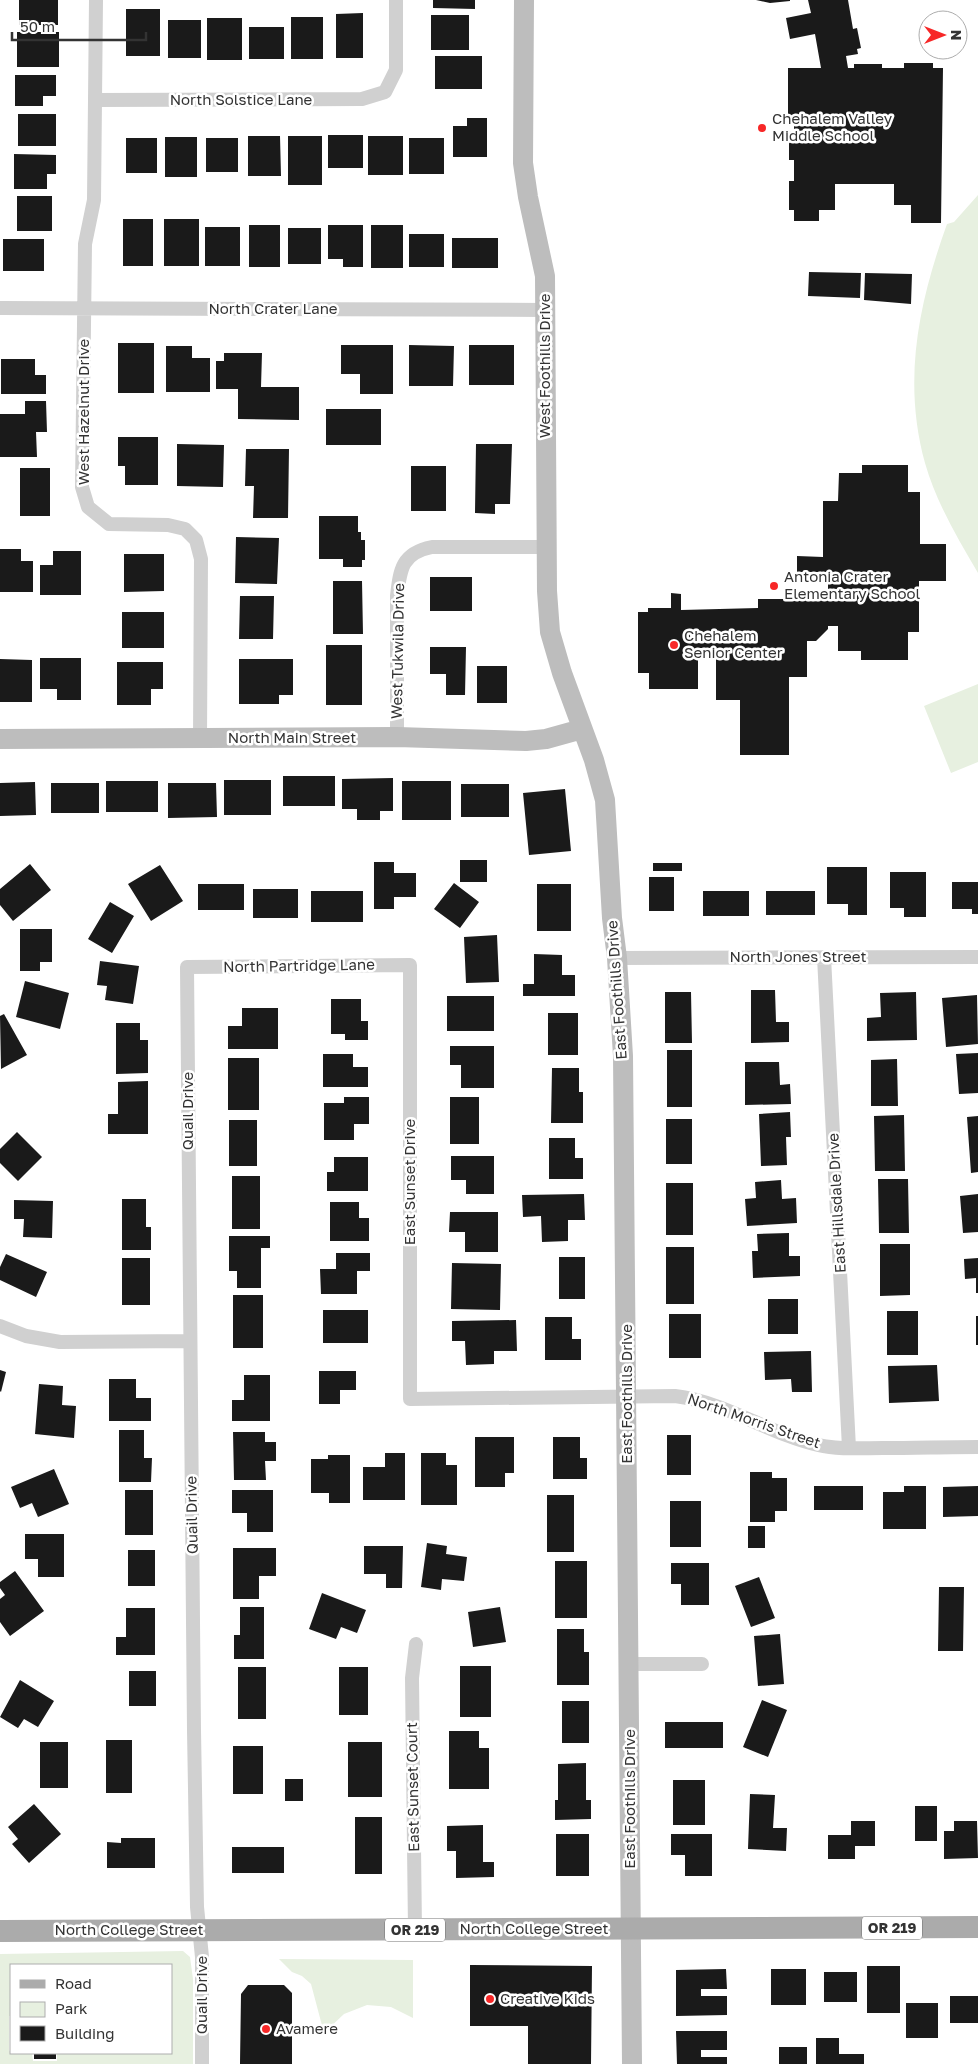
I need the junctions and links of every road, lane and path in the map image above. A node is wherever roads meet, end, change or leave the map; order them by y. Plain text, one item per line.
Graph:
1 (96, 0) edge
2 (396, 0) edge
3 (524, 0) edge
4 (95, 100) junction
5 (0, 308) edge
6 (85, 309) junction
7 (546, 310) junction
8 (545, 547) junction
9 (582, 729) junction
10 (396, 737) junction
11 (0, 738) edge
12 (200, 738) junction
13 (824, 957) junction
14 (978, 957) edge
15 (617, 958) junction
16 (410, 965) joint
17 (187, 967) joint
18 (0, 1326) edge
19 (189, 1341) junction
20 (626, 1397) junction
21 (410, 1399) joint
22 (978, 1447) edge
23 (850, 1448) junction
24 (416, 1644) dead end
25 (629, 1664) junction
26 (702, 1664) dead end
27 (978, 1927) edge
28 (631, 1928) junction
29 (200, 1930) junction
30 (415, 1930) junction
31 (0, 1931) edge
32 (202, 2064) edge
33 (632, 2064) edge

1 - 4 street, West Hazelnut Drive
2 - 4 street, North Solstice Lane
3 - 7 street, West Foothills Drive
4 - 6 street, West Hazelnut Drive
5 - 6 street, North Crater Lane
6 - 7 street, North Crater Lane
6 - 12 street, West Hazelnut Drive
7 - 8 street, West Foothills Drive
8 - 9 street, West Foothills Drive
8 - 10 street, West Tukwila Drive
9 - 10 street, North Main Street
9 - 15 street, East Foothills Drive
10 - 12 street, North Main Street
11 - 12 street, North Main Street
13 - 14 street, North Jones Street
13 - 15 street, North Jones Street
13 - 23 street, East Hillsdale Drive
15 - 20 street, East Foothills Drive
16 - 17 street, North Partridge Lane
16 - 21 street, East Sunset Drive
17 - 19 street, Quail Drive
18 - 19 street
19 - 29 street, Quail Drive
20 - 21 street, North Morris Street
20 - 23 street, North Morris Street
20 - 25 street, East Foothills Drive
22 - 23 street, North Morris Street
24 - 30 street, East Sunset Court
25 - 26 street
25 - 28 street, East Foothills Drive
27 - 28 main road, North College Street / OR 219
28 - 30 main road, North College Street / OR 219
28 - 33 street, East Foothills Drive
29 - 30 main road, North College Street / OR 219
29 - 31 main road, North College Street / OR 219
29 - 32 street, Quail Drive

